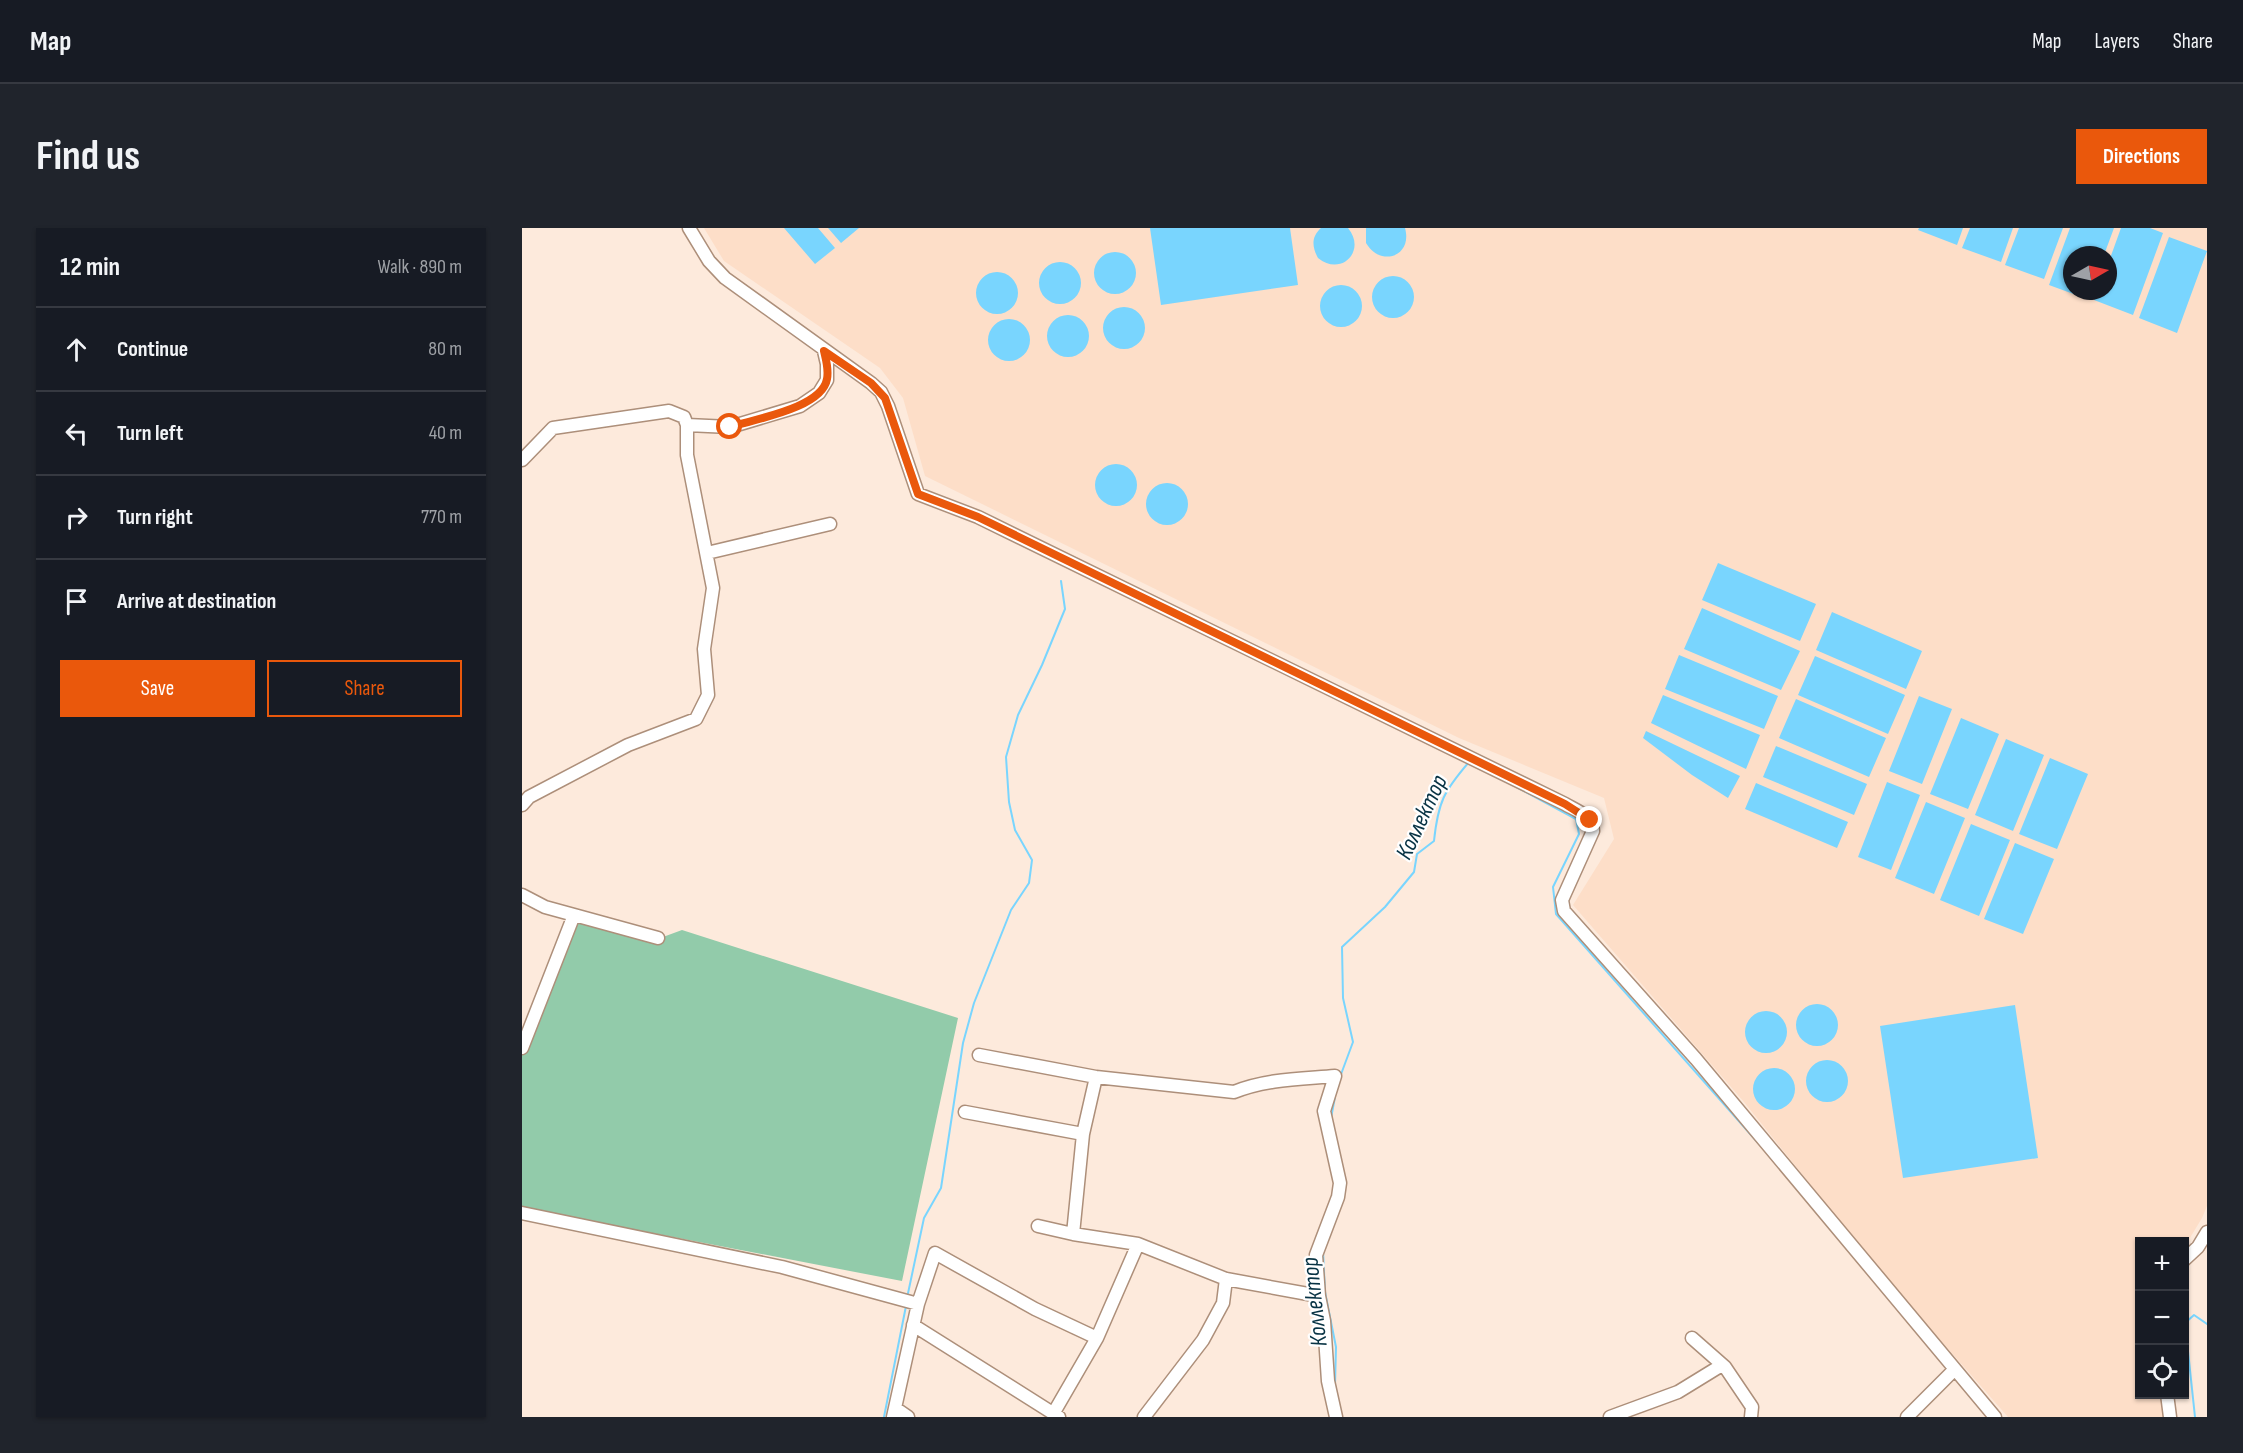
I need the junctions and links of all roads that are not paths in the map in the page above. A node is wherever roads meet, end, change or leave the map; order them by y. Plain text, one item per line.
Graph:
1 (689, 228) edge
2 (824, 351) junction
3 (687, 424) junction
4 (522, 460) edge
5 (830, 524) dead end
6 (707, 553) junction
7 (522, 805) edge
8 (522, 895) edge
9 (574, 915) junction
10 (658, 938) dead end
11 (522, 1048) edge
12 (979, 1056) dead end
13 (1096, 1077) junction
14 (965, 1112) dead end
15 (1083, 1134) junction
16 (522, 1213) edge
17 (1038, 1226) dead end
18 (2207, 1232) edge
19 (1072, 1234) junction
20 (1138, 1244) junction
21 (2189, 1255) edge
22 (1226, 1279) junction
23 (1319, 1296) junction
24 (910, 1302) junction
25 (913, 1325) junction
26 (1097, 1338) junction
27 (1692, 1338) dead end
28 (1722, 1365) junction
29 (1955, 1369) junction
30 (2168, 1399) edge
31 (894, 1413) edge
32 (1056, 1415) edge
33 (908, 1417) edge
34 (1144, 1417) edge
35 (1336, 1417) edge
36 (1610, 1417) edge
37 (1751, 1417) edge
38 (1906, 1417) edge
39 (1995, 1417) edge
40 (2170, 1417) edge

1 - 2 street
2 - 3 street
2 - 29 street
3 - 4 street
3 - 6 street
5 - 6 street
6 - 7 street
8 - 9 street
9 - 10 street
9 - 11 street
12 - 13 street
13 - 15 street
13 - 23 street
14 - 15 street
15 - 19 street
16 - 24 street
17 - 19 street
18 - 21 street
19 - 20 street
20 - 22 street
20 - 26 street
22 - 23 street
22 - 34 street
23 - 35 street
24 - 25 street
24 - 26 street
25 - 31 street
25 - 32 street
26 - 32 street
27 - 28 street
28 - 36 street
28 - 37 street
29 - 38 street
29 - 39 street
30 - 40 street
31 - 33 street

